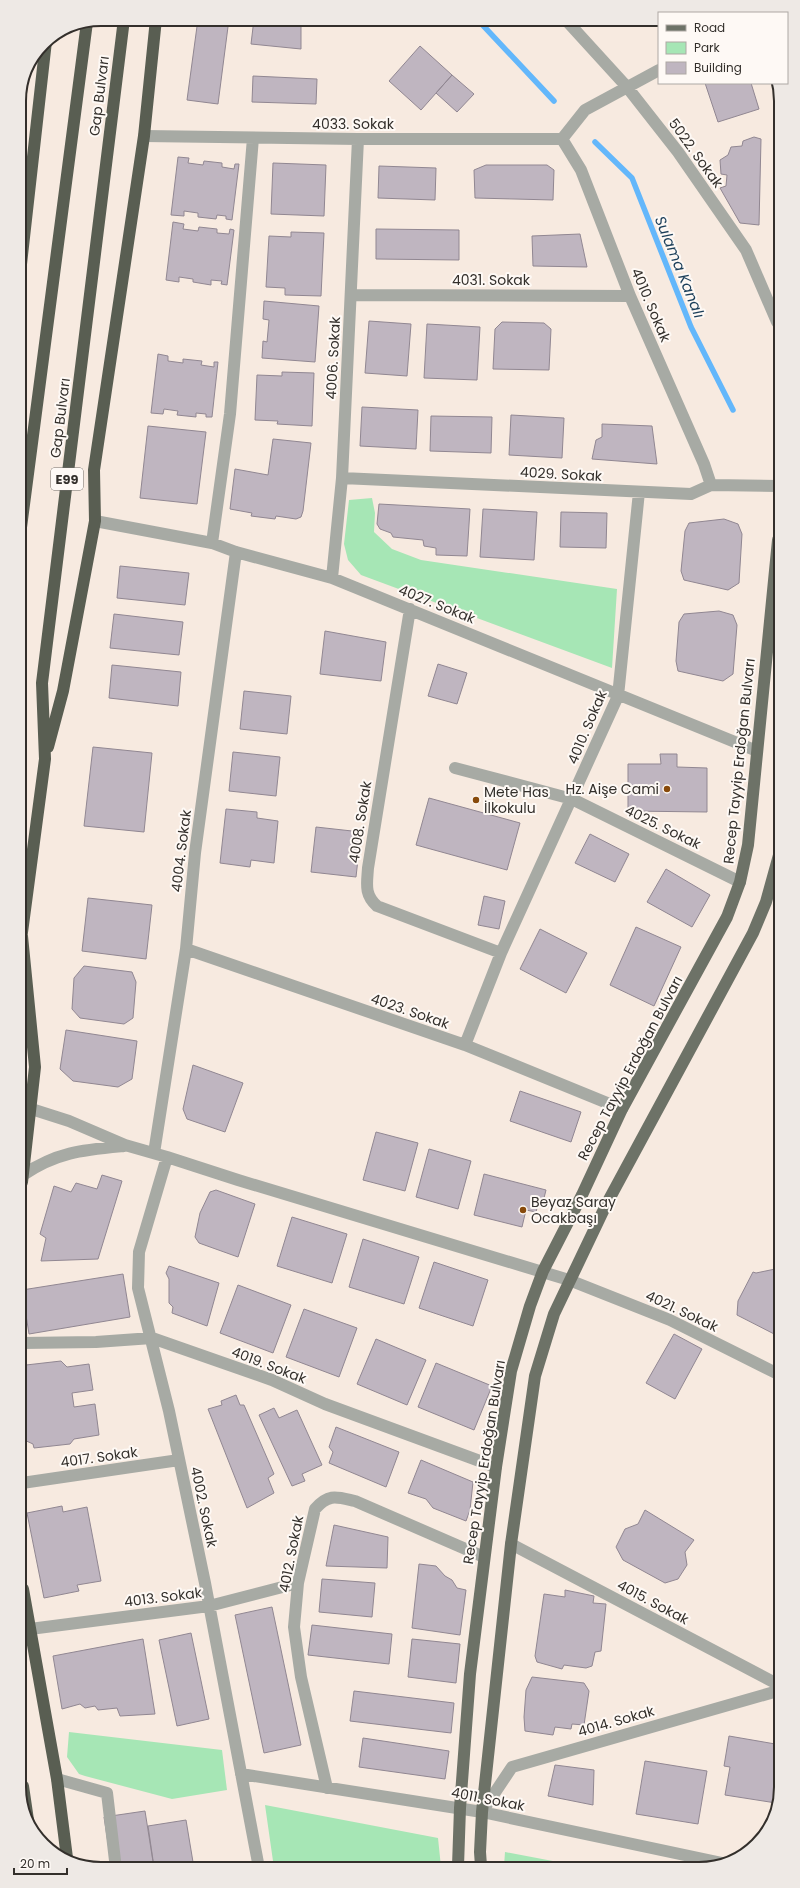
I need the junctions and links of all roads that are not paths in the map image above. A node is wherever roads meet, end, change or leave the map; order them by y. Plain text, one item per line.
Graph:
1 (123, 26) edge
2 (155, 26) edge
3 (571, 26) edge
4 (86, 27) edge
5 (45, 51) edge
6 (658, 71) edge
7 (627, 87) junction
8 (144, 136) junction
9 (253, 138) junction
10 (358, 139) junction
11 (562, 139) junction
12 (26, 219) edge
13 (351, 294) junction
14 (630, 296) junction
15 (774, 315) edge
16 (342, 478) junction
17 (711, 485) junction
18 (774, 486) edge
19 (26, 489) edge
20 (639, 492) junction
21 (95, 521) junction
22 (212, 543) junction
23 (236, 552) junction
24 (332, 578) junction
25 (774, 580) edge
26 (410, 609) junction
27 (618, 696) junction
28 (757, 751) junction
29 (45, 759) junction
30 (455, 768) dead end
31 (572, 799) junction
32 (774, 873) edge
33 (740, 882) junction
34 (26, 907) edge
35 (186, 949) junction
36 (502, 953) junction
37 (26, 978) edge
38 (465, 1045) junction
39 (26, 1107) edge
40 (622, 1109) junction
41 (125, 1145) junction
42 (154, 1153) junction
43 (167, 1156) junction
44 (26, 1175) edge
45 (543, 1271) junction
46 (569, 1280) junction
47 (152, 1338) junction
48 (26, 1343) edge
49 (774, 1372) edge
50 (179, 1460) junction
51 (496, 1467) junction
52 (26, 1482) edge
53 (511, 1544) junction
54 (484, 1557) junction
55 (298, 1583) junction
56 (26, 1606) edge
57 (209, 1606) junction
58 (30, 1629) junction
59 (774, 1682) edge
60 (774, 1692) edge
61 (241, 1774) junction
62 (57, 1779) junction
63 (327, 1788) junction
64 (460, 1808) junction
65 (482, 1812) junction
66 (66, 1853) edge
67 (713, 1861) edge
68 (115, 1862) edge
69 (258, 1862) edge
70 (458, 1862) edge
71 (481, 1862) edge

1 - 29 highway, Gap Bulvarı / E99
2 - 8 highway
3 - 7 street, 5022. Sokak
4 - 19 highway, Gap Bulvarı
5 - 12 highway
6 - 7 street
7 - 11 street
7 - 15 street, 5022. Sokak
8 - 9 street, 4033. Sokak
8 - 21 highway
9 - 10 street, 4033. Sokak
9 - 22 street
10 - 11 street, 4033. Sokak
10 - 13 street, 4006. Sokak
11 - 14 street, 4010. Sokak
13 - 14 street, 4031. Sokak
13 - 16 street, 4006. Sokak
14 - 17 street, 4010. Sokak
16 - 20 street, 4029. Sokak
16 - 24 street, 4006. Sokak
17 - 18 street, 4029. Sokak
17 - 20 street, 4029. Sokak
20 - 27 street, 4010. Sokak
21 - 22 street, 4027. Sokak
21 - 29 highway
22 - 23 street, 4027. Sokak
23 - 24 street, 4027. Sokak
23 - 35 street, 4004. Sokak
24 - 26 street, 4027. Sokak
25 - 28 main road, Recep Tayyip Erdoğan Bulvarı
26 - 27 street, 4027. Sokak
26 - 36 street, 4008. Sokak
27 - 28 street, 4027. Sokak
27 - 31 street, 4010. Sokak
28 - 33 main road, Recep Tayyip Erdoğan Bulvarı
29 - 34 highway, Gap Bulvarı / E99
30 - 31 street, 4025. Sokak
31 - 33 street, 4025. Sokak
31 - 36 street, 4010. Sokak
32 - 46 main road
33 - 40 main road, Recep Tayyip Erdoğan Bulvarı
35 - 38 street, 4023. Sokak
35 - 42 street, 4004. Sokak
36 - 38 street, 4010. Sokak
37 - 39 highway, Gap Bulvarı
38 - 40 street, 4023. Sokak
39 - 41 street
40 - 45 main road, Recep Tayyip Erdoğan Bulvarı
41 - 42 street, 4021. Sokak
41 - 44 street
42 - 43 street, 4021. Sokak
43 - 45 street, 4021. Sokak
43 - 47 street, 4002. Sokak
45 - 46 street, 4021. Sokak
45 - 51 main road, Recep Tayyip Erdoğan Bulvarı
46 - 49 street, 4021. Sokak
46 - 53 main road
47 - 48 street, 4019. Sokak
47 - 50 street, 4002. Sokak
47 - 51 street, 4019. Sokak
50 - 52 street, 4017. Sokak
50 - 57 street, 4002. Sokak
51 - 54 main road, Recep Tayyip Erdoğan Bulvarı
53 - 59 street, 4015. Sokak
53 - 65 main road
54 - 55 street, 4012. Sokak
54 - 64 main road, Recep Tayyip Erdoğan Bulvarı
55 - 57 street, 4013. Sokak
55 - 63 street, 4012. Sokak
56 - 58 highway
57 - 58 street, 4013. Sokak
57 - 61 street, 4002. Sokak
58 - 62 highway
60 - 65 street, 4014. Sokak
61 - 63 street, 4011. Sokak
61 - 69 street, 4002. Sokak
62 - 66 highway
62 - 68 street
63 - 64 street, 4011. Sokak
64 - 65 street, 4011. Sokak
64 - 70 main road, Recep Tayyip Erdoğan Bulvarı
65 - 67 street, 4011. Sokak
65 - 71 main road

